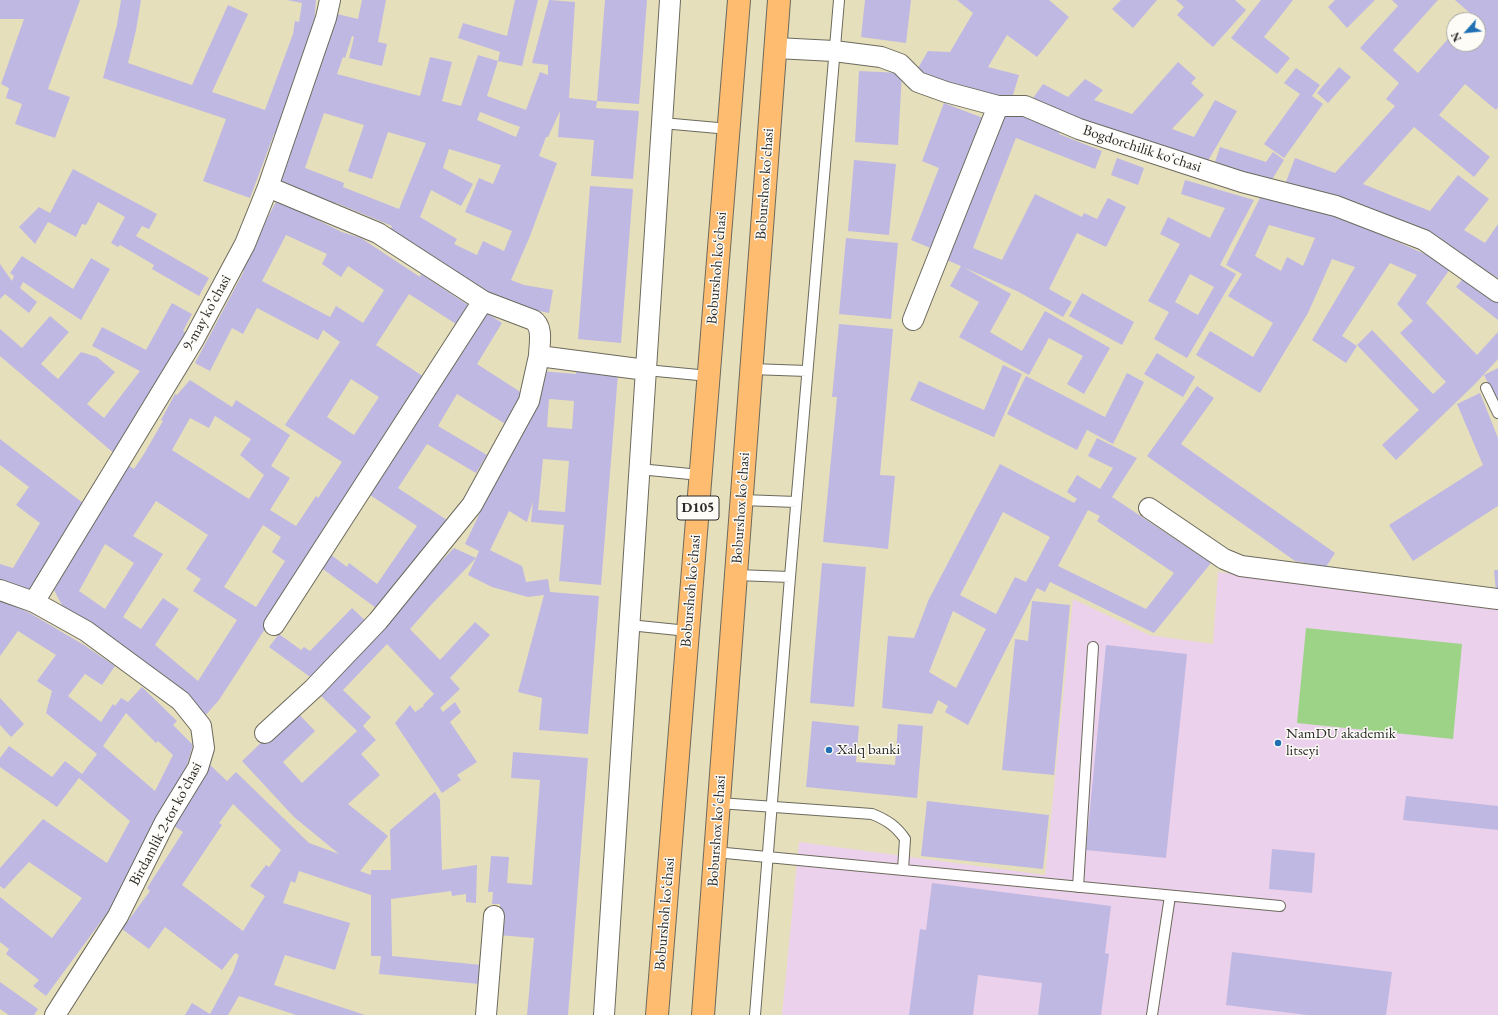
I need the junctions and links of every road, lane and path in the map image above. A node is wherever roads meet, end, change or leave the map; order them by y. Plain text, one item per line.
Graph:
1 (330, 0) edge
2 (670, 0) edge
3 (739, 0) edge
4 (779, 0) edge
5 (839, 0) edge
6 (776, 48) junction
7 (834, 51) junction
8 (998, 106) junction
9 (662, 123) junction
10 (729, 129) junction
11 (268, 187) junction
12 (1498, 292) edge
13 (483, 301) junction
14 (913, 320) dead end
15 (539, 356) junction
16 (752, 369) junction
17 (646, 370) junction
18 (807, 371) junction
19 (708, 376) junction
20 (1486, 388) dead end
21 (1498, 413) edge
22 (639, 469) junction
23 (700, 475) junction
24 (742, 500) junction
25 (796, 502) junction
26 (1149, 508) dead end
27 (736, 575) junction
28 (790, 577) junction
29 (0, 590) edge
30 (1498, 599) edge
31 (34, 602) junction
32 (274, 625) dead end
33 (629, 625) junction
34 (688, 631) junction
35 (1093, 647) dead end
36 (265, 733) dead end
37 (719, 802) junction
38 (770, 806) junction
39 (715, 852) junction
40 (766, 857) junction
41 (903, 870) junction
42 (1078, 887) junction
43 (1170, 896) junction
44 (1280, 906) dead end
45 (494, 916) dead end
46 (55, 1015) edge
47 (486, 1015) edge
48 (604, 1015) edge
49 (657, 1015) edge
50 (703, 1015) edge
51 (755, 1015) edge
52 (1152, 1015) edge

1 - 11 street, 9-may koʼchasi
2 - 9 street
3 - 10 main road, Boburshoh koʻchasi / D105
4 - 6 main road, Boburshox ko'chasi / D105
5 - 7 lane
6 - 7 street, Bogdorchilik koʻchasi
6 - 16 main road, Boburshox ko'chasi / D105
7 - 8 street, Bogdorchilik koʻchasi
7 - 18 lane
8 - 12 street, Bogdorchilik koʻchasi
8 - 14 street
9 - 10 lane
9 - 17 street
10 - 19 main road, Boburshoh koʻchasi / D105
11 - 13 street
11 - 31 street, 9-may koʼchasi
13 - 15 street
13 - 32 street
15 - 17 street
15 - 36 street
16 - 18 lane
16 - 24 main road, Boburshox ko'chasi / D105
17 - 19 lane
17 - 22 street
18 - 25 lane
19 - 23 main road, Boburshoh koʻchasi / D105
20 - 21 lane
22 - 23 lane
22 - 33 street
23 - 34 main road, Boburshoh koʻchasi / D105
24 - 25 lane
24 - 27 main road, Boburshox ko'chasi / D105
25 - 28 lane
26 - 30 street
27 - 28 lane
27 - 37 main road, Boburshox ko'chasi / D105
28 - 38 lane
29 - 31 street, Birdamlik 2-tor koʼchasi
31 - 46 street, Birdamlik 2-tor koʼchasi
33 - 34 lane
33 - 48 street
34 - 49 main road, Boburshoh koʻchasi / D105
35 - 42 lane
37 - 38 lane
37 - 39 main road, Boburshox ko'chasi / D105
38 - 40 lane
38 - 41 lane
39 - 40 lane
39 - 50 main road, Boburshox ko'chasi / D105
40 - 41 lane
40 - 51 lane
41 - 42 lane
42 - 43 lane
43 - 44 lane
43 - 52 lane
45 - 47 street

